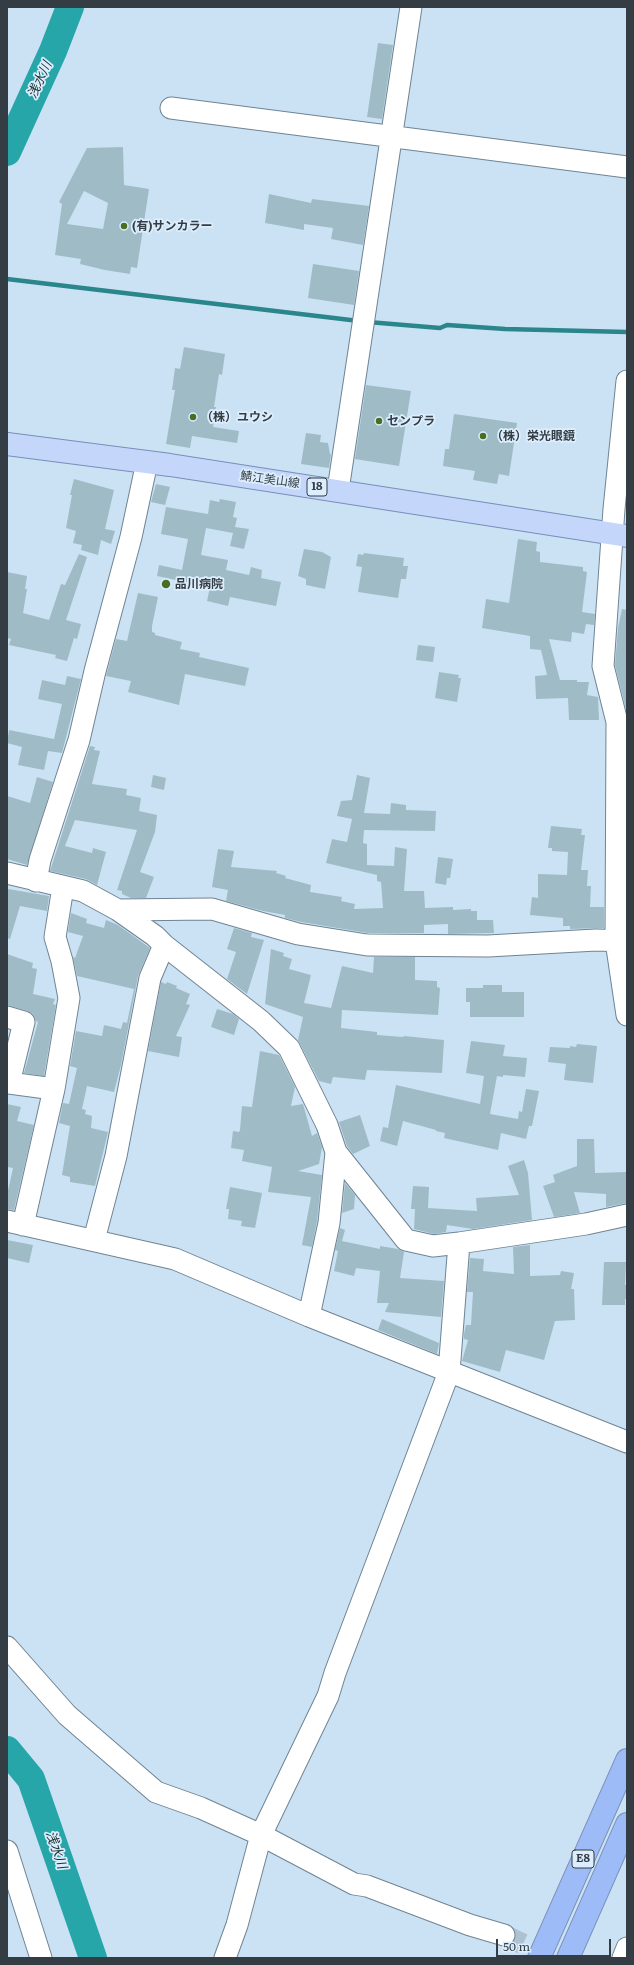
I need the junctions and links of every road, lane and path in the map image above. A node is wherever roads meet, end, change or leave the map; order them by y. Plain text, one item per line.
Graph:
1 (411, 7) edge
2 (171, 108) dead end
3 (392, 136) junction
4 (627, 166) edge
5 (627, 381) edge
6 (7, 444) edge
7 (147, 462) junction
8 (338, 490) junction
9 (620, 535) edge
10 (7, 873) edge
11 (36, 880) junction
12 (63, 887) junction
13 (118, 910) junction
14 (622, 941) edge
15 (164, 945) junction
16 (627, 1015) edge
17 (7, 1016) edge
18 (54, 1089) junction
19 (336, 1152) junction
20 (627, 1215) edge
21 (15, 1223) edge
22 (94, 1240) junction
23 (459, 1243) junction
24 (309, 1316) junction
25 (449, 1372) junction
26 (627, 1442) edge
27 (7, 1647) edge
28 (627, 1760) edge
29 (627, 1824) edge
30 (261, 1835) junction
31 (7, 1851) edge
32 (504, 1935) tunnel mouth
33 (627, 1948) edge
34 (40, 1958) edge
35 (225, 1958) edge
36 (539, 1958) edge
37 (568, 1958) edge
38 (622, 1958) edge

1 - 3 street
2 - 3 street
3 - 4 street
3 - 8 street
5 - 9 street
6 - 7 main road, 鯖江美山線 / 18
7 - 8 main road, 鯖江美山線 / 18
7 - 11 street
8 - 9 main road, 鯖江美山線 / 18
9 - 14 street
10 - 11 street
11 - 12 street
12 - 13 street
12 - 18 street
13 - 14 street
13 - 15 street
14 - 16 street
15 - 19 street
15 - 22 street
17 - 18 street
18 - 21 street
19 - 23 street
19 - 24 street
20 - 23 street
21 - 22 street
22 - 24 street
23 - 25 street
24 - 25 street
25 - 26 street
25 - 30 street
27 - 30 street
28 - 36 highway, E8
29 - 37 highway, E8
30 - 32 street
30 - 35 street
31 - 34 street
33 - 38 street

